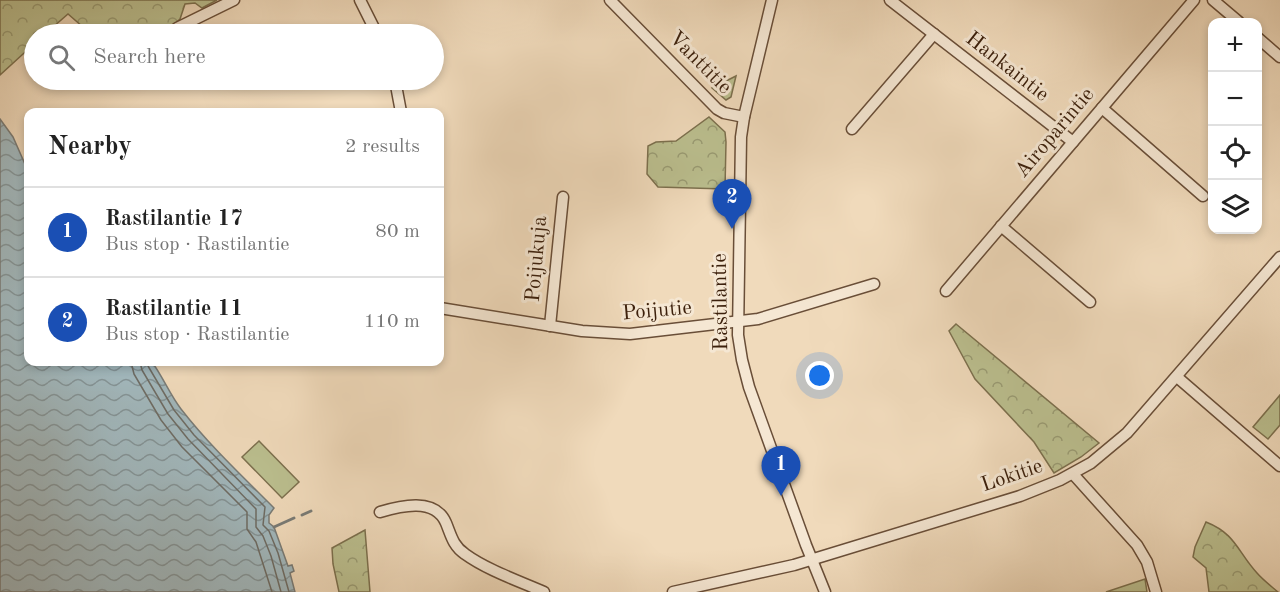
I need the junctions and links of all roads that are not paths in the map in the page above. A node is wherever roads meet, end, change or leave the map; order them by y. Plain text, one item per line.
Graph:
1 (234, 0) edge
2 (360, 0) edge
3 (610, 0) edge
4 (772, 0) edge
5 (890, 0) edge
6 (1194, 0) edge
7 (1213, 0) edge
8 (1234, 18) edge
9 (185, 24) edge
10 (372, 24) edge
11 (934, 34) junction
12 (1262, 42) edge
13 (1280, 57) edge
14 (397, 90) edge
15 (400, 108) edge
16 (1102, 108) junction
17 (744, 117) junction
18 (852, 129) dead end
19 (1072, 142) junction
20 (1203, 196) dead end
21 (563, 197) dead end
22 (1001, 226) junction
23 (1280, 257) edge
24 (874, 284) dead end
25 (946, 291) dead end
26 (1090, 302) dead end
27 (444, 309) edge
28 (738, 322) junction
29 (550, 326) junction
30 (1177, 377) junction
31 (1280, 466) edge
32 (1073, 474) junction
33 (380, 512) dead end
34 (812, 559) junction
35 (544, 592) edge
36 (672, 592) edge
37 (825, 592) edge
38 (1156, 592) edge

1 - 9 street
2 - 10 street
3 - 17 street, Vanttitie
4 - 17 street, Rastilantie
5 - 11 street, Hankaintie
6 - 16 street, Airoparintie
7 - 8 street
11 - 18 street
11 - 19 street, Hankaintie
12 - 13 street
14 - 15 street
16 - 19 street, Airoparintie
16 - 20 street
17 - 28 street, Rastilantie
19 - 22 street, Airoparintie
21 - 29 street, Poijukuja
22 - 25 street, Airoparintie
22 - 26 street
23 - 30 street, Lokitie
24 - 28 street, Poijutie
27 - 29 street, Poijutie
28 - 29 street, Poijutie
28 - 34 street, Rastilantie
30 - 31 street
30 - 32 street, Lokitie
32 - 34 street, Lokitie
32 - 38 street
33 - 35 street
34 - 36 street, Lokitie
34 - 37 street, Rastilantie

